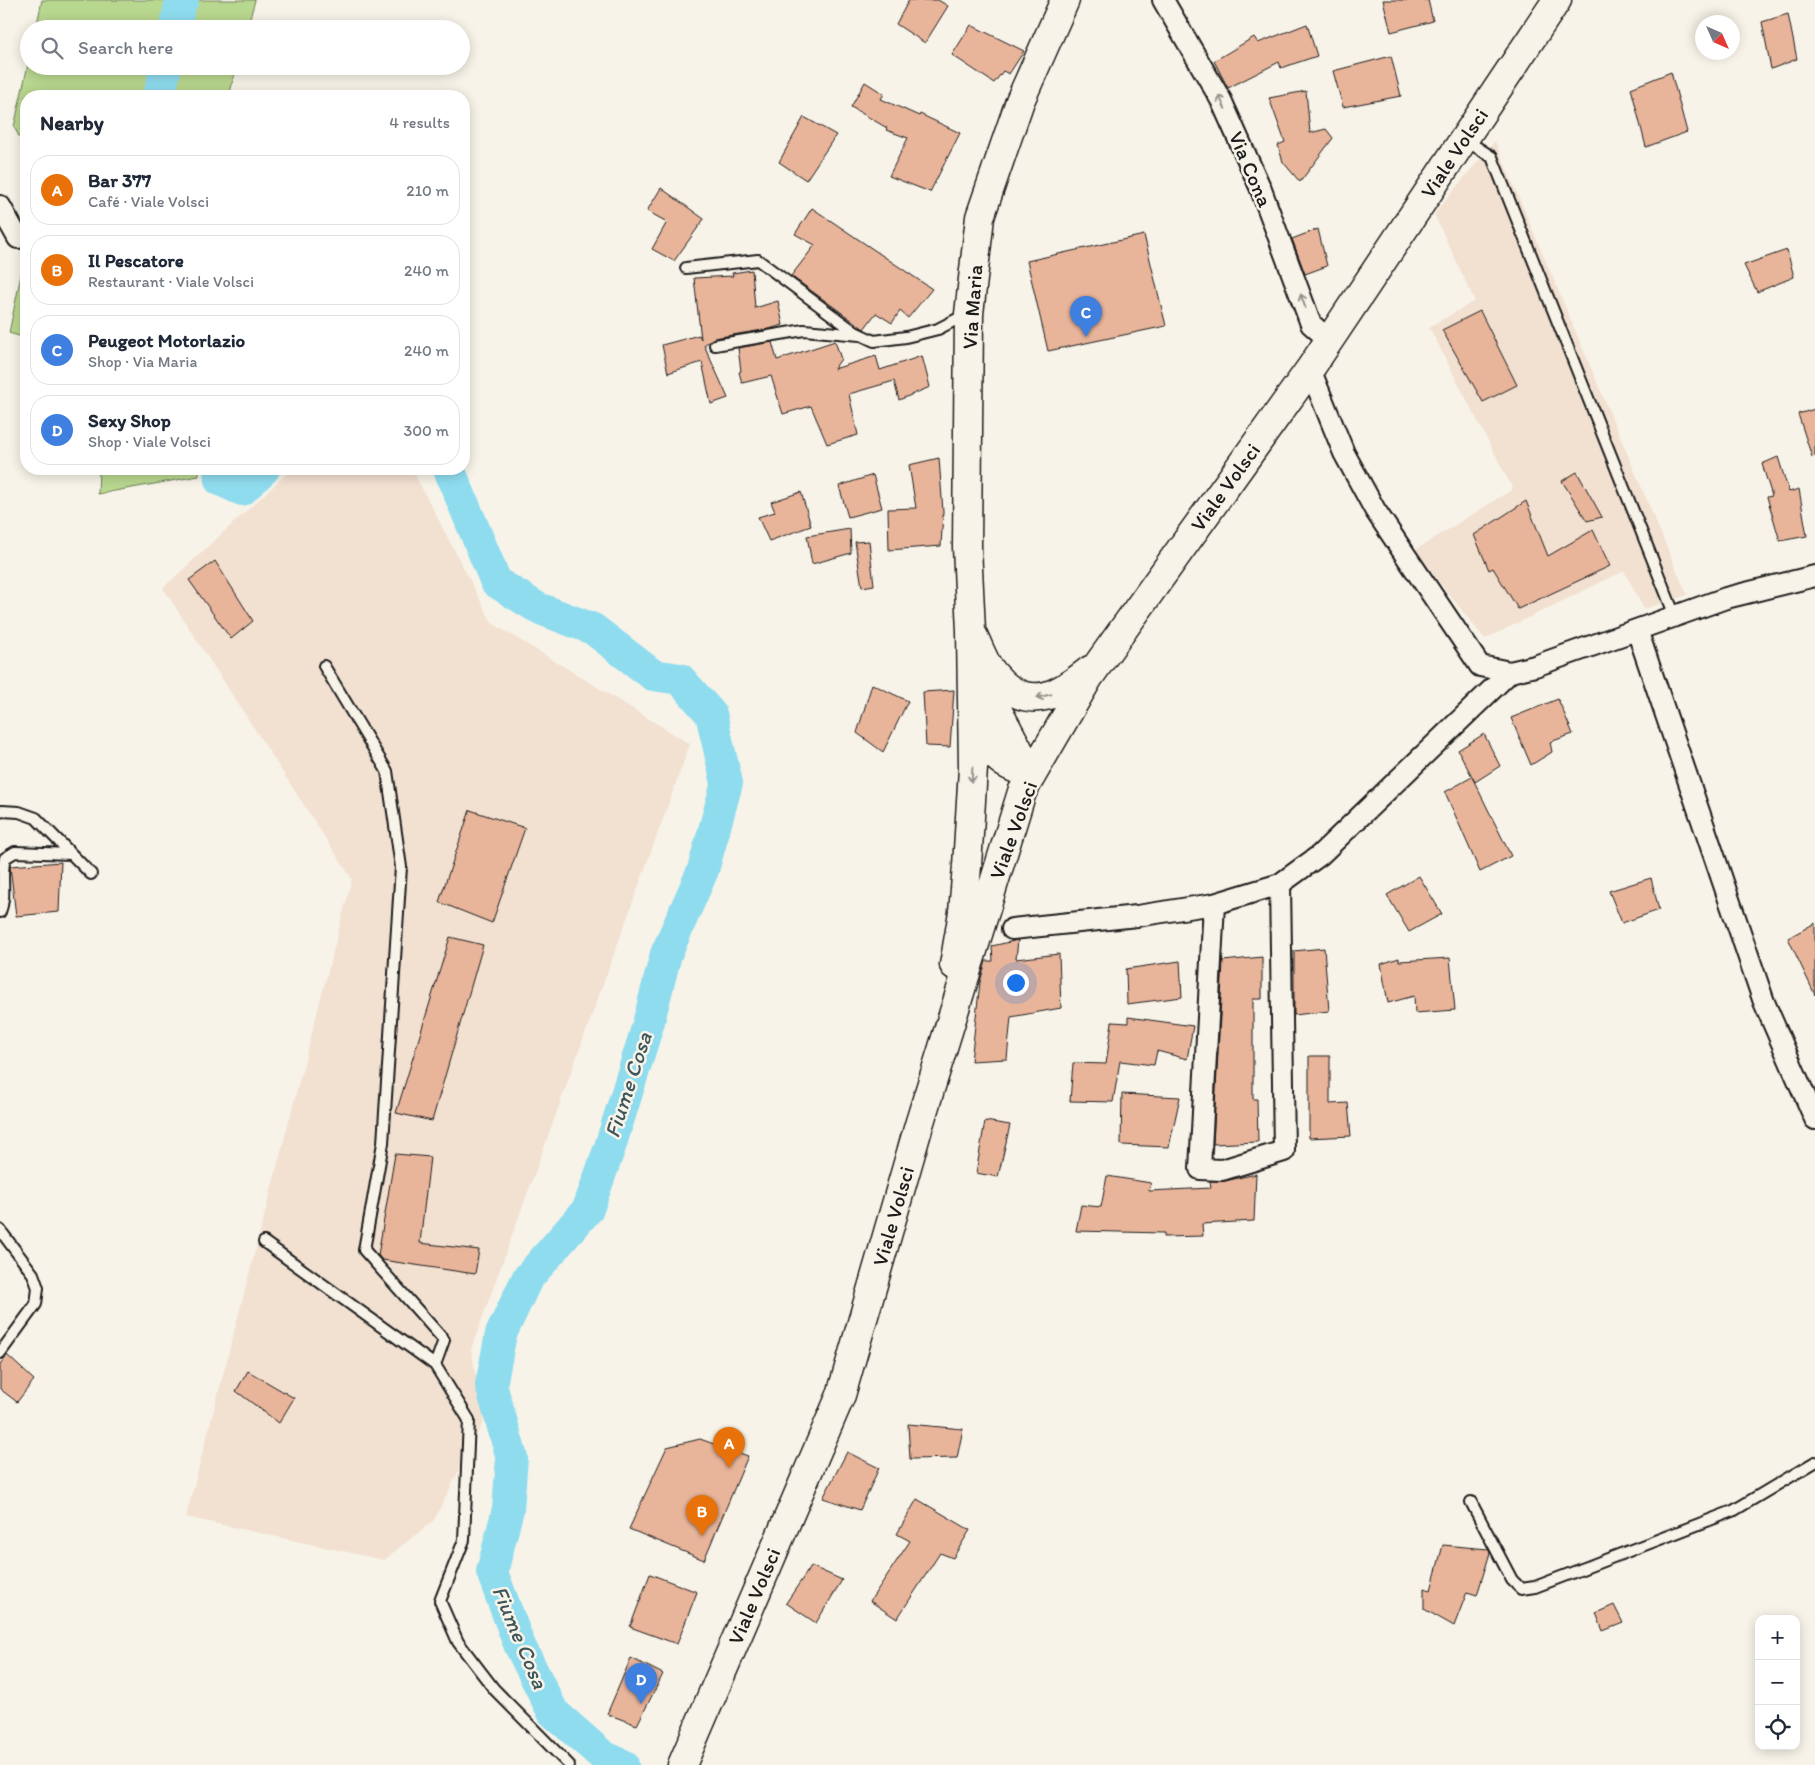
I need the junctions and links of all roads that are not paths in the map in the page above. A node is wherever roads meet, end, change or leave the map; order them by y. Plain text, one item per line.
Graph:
1 (1163, 0) edge
2 (1557, 0) edge
3 (1060, 2) edge
4 (1463, 138) junction
5 (0, 206) edge
6 (18, 238) dead end
7 (686, 268) dead end
8 (968, 314) junction
9 (863, 335) junction
10 (1329, 340) junction
11 (715, 345) dead end
12 (1310, 369) junction
13 (1815, 576) edge
14 (1675, 616) junction
15 (1637, 630) junction
16 (972, 631) junction
17 (1100, 662) junction
18 (324, 666) dead end
19 (1510, 672) junction
20 (972, 691) junction
21 (1032, 775) junction
22 (0, 812) edge
23 (71, 854) junction
24 (91, 874) dead end
25 (1280, 884) junction
26 (1214, 904) junction
27 (0, 912) edge
28 (1012, 929) dead end
29 (943, 1048) junction
30 (1815, 1119) edge
31 (0, 1230) edge
32 (264, 1242) dead end
33 (0, 1353) edge
34 (435, 1365) junction
35 (1815, 1462) edge
36 (1471, 1502) dead end
37 (569, 1765) edge
38 (682, 1765) edge

10 -> 1 street, Via Cona
2 - 4 main road, Viale Volsci
3 - 8 main road, Via Maria
4 - 10 main road, Viale Volsci
4 - 14 lane
5 - 6 street
7 - 9 lane
8 - 9 lane
8 - 16 main road, Via Maria
9 - 11 lane
10 - 12 main road, Viale Volsci
12 - 17 main road, Viale Volsci
12 - 19 street
13 - 14 street
14 - 15 street
15 - 19 street
15 - 30 street
17 -> 16 main road
16 - 20 main road
16 - 21 main road
17 - 21 main road, Viale Volsci
18 - 34 lane
19 - 25 street
20 - 21 main road
20 -> 29 main road
21 - 29 main road, Viale Volsci
22 - 23 lane
23 - 24 lane
23 - 27 lane
25 - 26 street
25 - 26 street
26 - 28 street
29 - 38 main road, Viale Volsci
31 - 33 lane
32 - 34 lane
34 - 37 lane
35 - 36 lane

